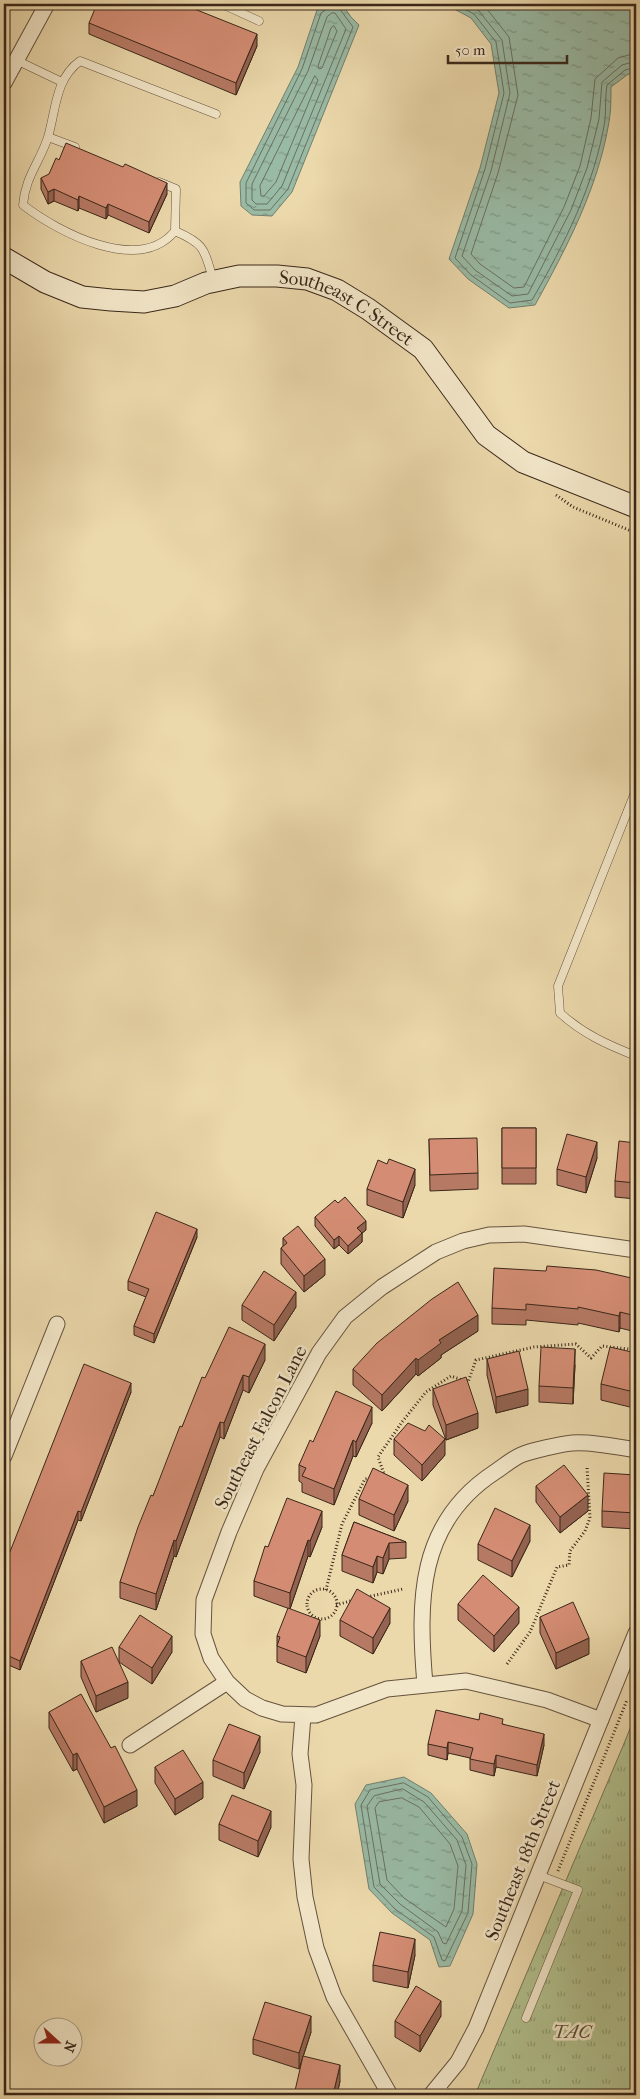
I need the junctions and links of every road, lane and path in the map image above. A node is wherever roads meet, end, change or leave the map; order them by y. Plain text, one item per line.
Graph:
1 (47, 4) edge
2 (222, 4) edge
3 (259, 20) dead end
4 (16, 60) junction
5 (62, 82) junction
6 (4, 83) edge
7 (216, 114) dead end
8 (48, 137) junction
9 (85, 152) edge
10 (149, 178) edge
11 (174, 231) junction
12 (4, 258) edge
13 (214, 281) junction
14 (550, 491) dead end
15 (636, 507) edge
16 (636, 533) edge
17 (636, 790) edge
18 (636, 1056) edge
19 (636, 1250) edge
20 (57, 1324) dead end
21 (636, 1350) edge
22 (636, 1450) edge
23 (4, 1456) edge
24 (587, 1467) dead end
25 (403, 1589) dead end
26 (326, 1590) junction
27 (365, 1598) edge
28 (355, 1600) edge
29 (336, 1604) junction
30 (636, 1633) edge
31 (507, 1664) dead end
32 (227, 1682) junction
33 (425, 1685) junction
34 (303, 1716) junction
35 (601, 1720) junction
36 (130, 1744) dead end
37 (538, 1875) junction
38 (526, 2018) dead end
39 (440, 2092) edge
40 (390, 2095) edge

1 - 4 street
2 - 3 lane
4 - 5 lane
4 - 6 street
5 - 7 lane
5 - 8 lane
8 - 9 lane
8 - 11 lane
10 - 11 lane
11 - 13 lane
12 - 13 street, Southeast C Street
13 - 15 street, Southeast C Street
14 - 16 path
17 - 18 lane
19 - 32 street, Southeast Falcon Lane
20 - 23 street
21 - 26 path
22 - 33 street
24 - 31 path
25 - 27 path
26 - 29 path
26 - 29 path
28 - 29 path
30 - 35 street, Southeast 18th Street
32 - 34 street, Southeast Falcon Lane
32 - 36 street
33 - 34 street, Southeast Falcon Lane
33 - 35 street, Southeast Falcon Lane
34 - 40 street
35 - 37 street, Southeast 18th Street
37 - 38 lane
37 - 39 street, Southeast 18th Street

